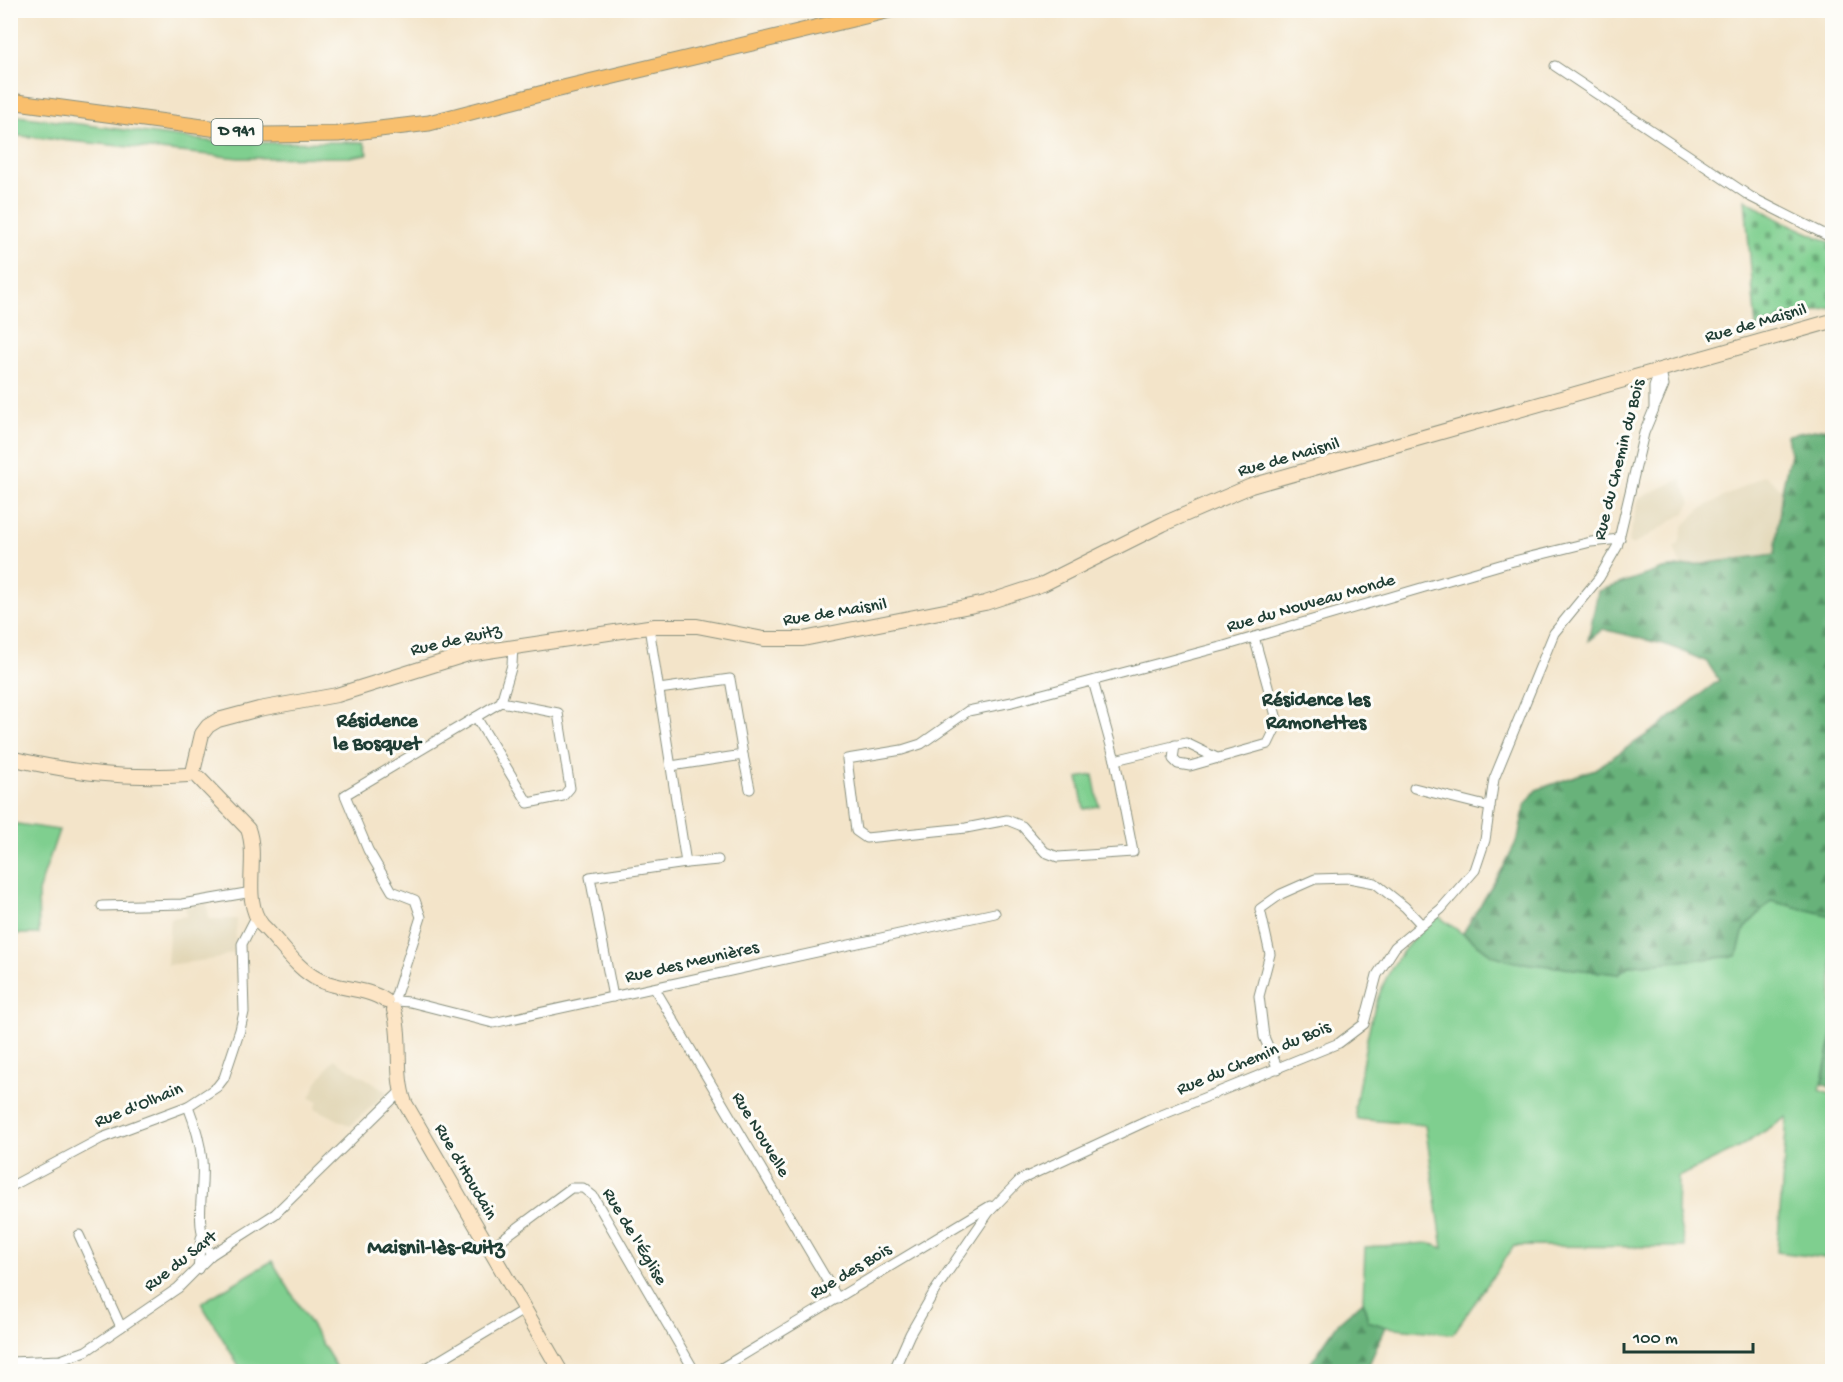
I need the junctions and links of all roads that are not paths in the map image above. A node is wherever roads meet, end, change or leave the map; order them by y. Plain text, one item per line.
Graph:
1 (890, 10) edge
2 (1555, 66) dead end
3 (10, 101) edge
4 (1833, 238) edge
5 (1833, 321) edge
6 (1660, 370) junction
7 (1620, 539) junction
8 (649, 627) junction
9 (1254, 637) junction
10 (764, 639) joint
11 (513, 646) junction
12 (1093, 681) junction
13 (659, 689) junction
14 (501, 702) junction
15 (476, 717) junction
16 (1175, 746) junction
17 (743, 755) junction
18 (10, 758) edge
19 (1219, 759) junction
20 (1115, 760) junction
21 (671, 766) junction
22 (194, 774) junction
23 (1414, 788) dead end
24 (750, 789) dead end
25 (1490, 807) junction
26 (718, 860) dead end
27 (686, 863) junction
28 (252, 892) junction
29 (102, 906) dead end
30 (995, 913) dead end
31 (256, 917) junction
32 (1421, 924) junction
33 (655, 989) junction
34 (613, 997) junction
35 (393, 1003) junction
36 (1278, 1069) junction
37 (401, 1091) junction
38 (188, 1106) junction
39 (11, 1184) edge
40 (1002, 1197) junction
41 (79, 1235) dead end
42 (201, 1238) junction
43 (489, 1249) junction
44 (211, 1255) junction
45 (198, 1269) junction
46 (837, 1299) junction
47 (525, 1309) junction
48 (121, 1327) junction
49 (10, 1362) edge
50 (420, 1371) edge
51 (561, 1371) edge
52 (695, 1371) edge
53 (715, 1371) edge
54 (893, 1371) edge

1 - 3 main road, D 941
2 - 4 street
5 - 6 street, Rue de Maisnil
6 - 7 street, Rue du Chemin du Bois
6 - 10 street, Rue de Maisnil
7 - 9 street, Rue du Nouveau Monde
7 - 25 street, Rue du Chemin du Bois
8 - 10 street, Rue de Ruitz
8 - 11 street, Rue de Ruitz
8 - 13 street
9 - 12 street, Rue du Nouveau Monde
9 - 19 street
11 - 14 street
11 - 22 street, Rue de Ruitz
12 - 20 street
12 - 20 street, Rue du Nouveau Monde
13 - 17 street
13 - 21 street
14 - 15 street
14 - 15 street
15 - 35 street
16 - 19 street
16 - 19 street
16 - 20 street
17 - 21 street
17 - 24 street
18 - 22 street
21 - 27 street
22 - 28 street
23 - 25 street
25 - 32 street, Rue du Chemin du Bois
26 - 27 street
27 - 34 street
28 - 29 street
28 - 31 street
30 - 33 street, Rue des Meunières
31 - 35 street
31 - 38 street, Rue d'Olhain
32 - 36 street, Rue du Chemin du Bois
32 - 36 street
33 - 34 street, Rue des Meunières
33 - 46 street, Rue Nouvelle
34 - 35 street, Rue des Meunières
35 - 37 street, Rue d'Houdain
36 - 40 street, Rue du Chemin du Bois
37 - 43 street, Rue d'Houdain
37 - 44 street, Rue du Sart
38 - 39 street, Rue d'Olhain
38 - 42 street
40 - 46 street, Rue des Bois
40 - 54 street, Rue du Chemin du Bois
41 - 48 street
42 - 44 street
42 - 45 street
43 - 47 street, Rue d'Houdain
43 - 52 street, Rue de l'Église
44 - 45 street, Rue du Sart
45 - 48 street, Rue du Sart
46 - 53 street, Rue des Bois
47 - 50 street
47 - 51 street, Rue d'Houdain
48 - 49 street, Rue du Sart

